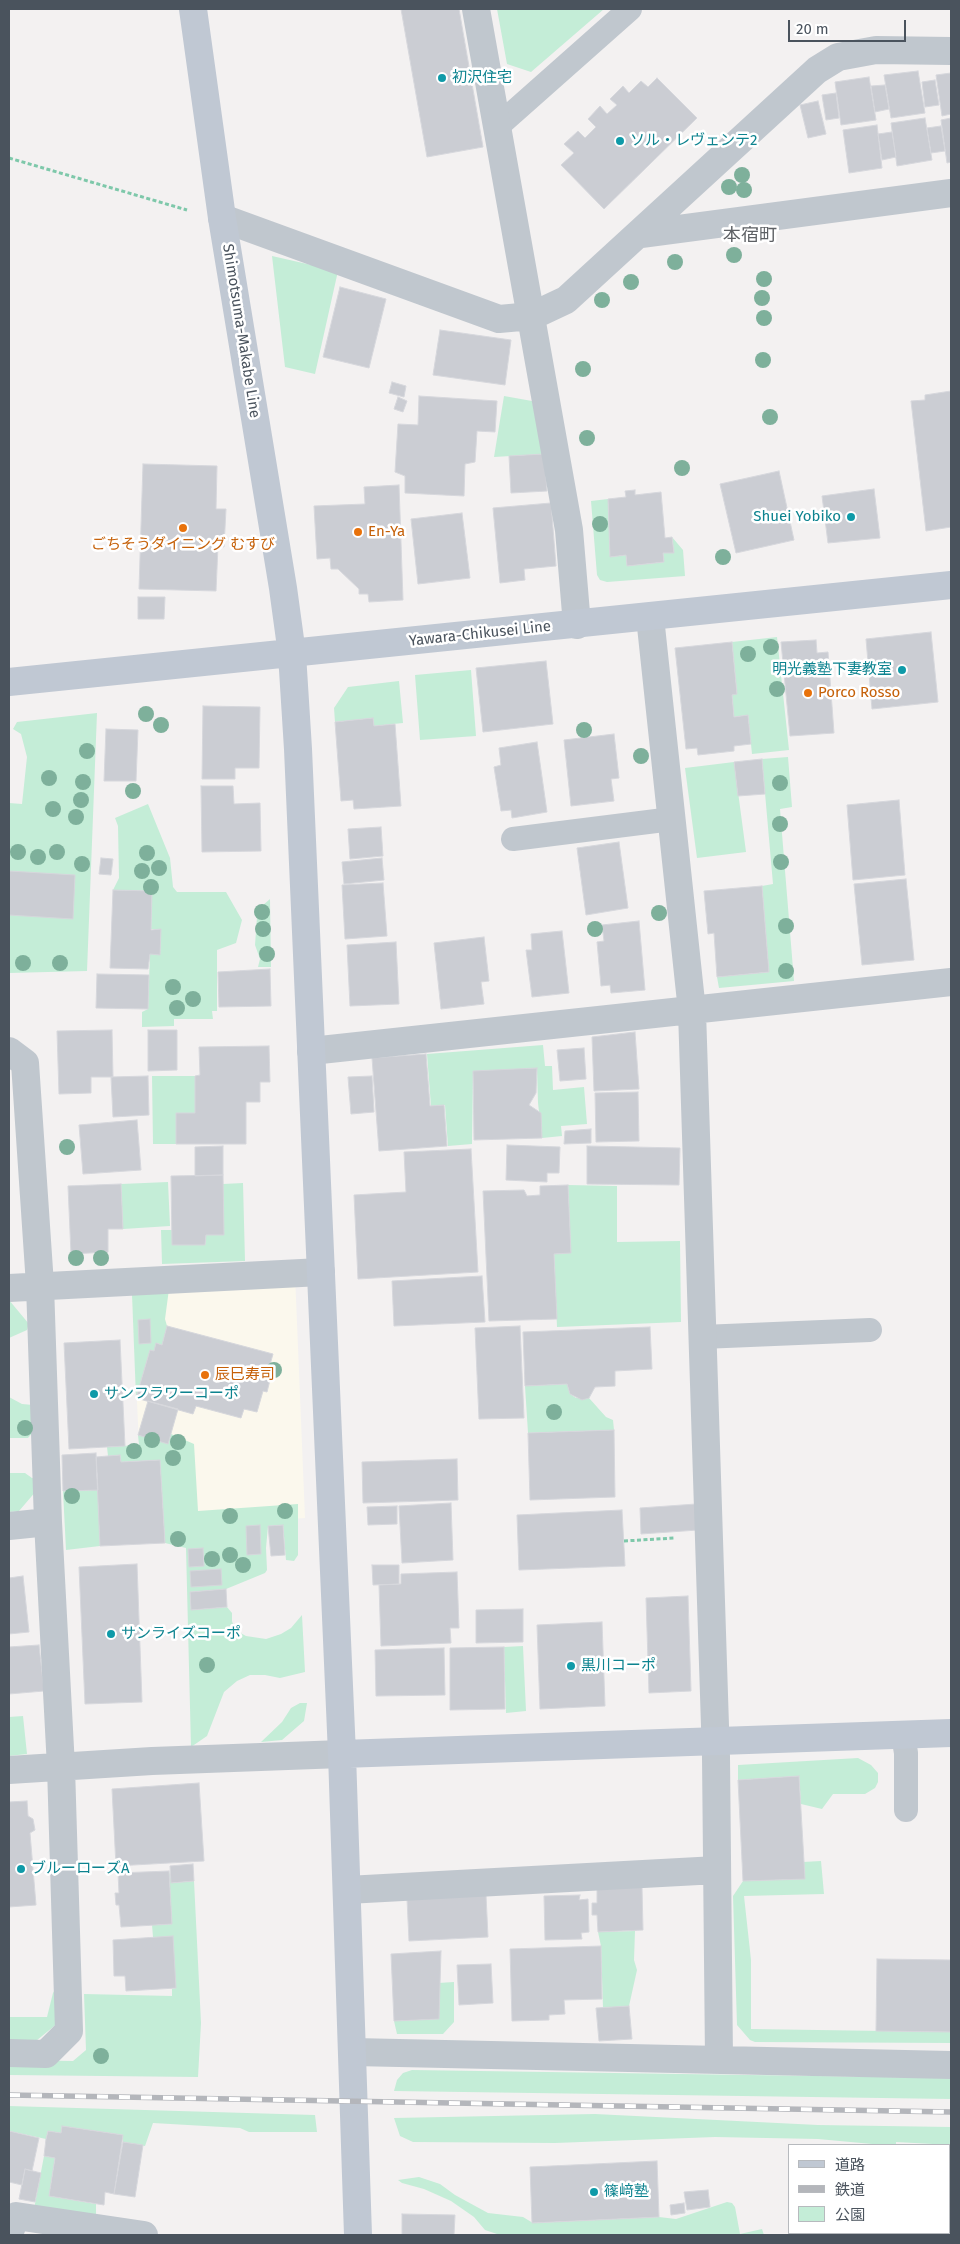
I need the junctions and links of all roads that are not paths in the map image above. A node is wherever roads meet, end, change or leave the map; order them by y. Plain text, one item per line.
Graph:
1 (192, 9) edge
2 (476, 9) edge
3 (630, 9) edge
4 (951, 51) edge
5 (498, 126) junction
6 (951, 193) edge
7 (222, 218) junction
8 (641, 234) junction
9 (532, 316) junction
10 (951, 585) edge
11 (650, 617) junction
12 (577, 625) junction
13 (292, 654) junction
14 (9, 682) edge
15 (672, 819) junction
16 (513, 839) dead end
17 (951, 982) edge
18 (692, 1011) junction
19 (9, 1051) edge
20 (311, 1051) junction
21 (321, 1272) junction
22 (40, 1285) junction
23 (9, 1288) edge
24 (870, 1330) dead end
25 (702, 1337) junction
26 (48, 1522) junction
27 (9, 1526) edge
28 (951, 1733) edge
29 (903, 1735) junction
30 (715, 1741) junction
31 (342, 1754) junction
32 (62, 1767) junction
33 (9, 1770) edge
34 (906, 1810) dead end
35 (717, 1870) junction
36 (347, 1890) junction
37 (353, 2052) junction
38 (9, 2053) edge
39 (718, 2060) junction
40 (951, 2065) edge
41 (11, 2222) edge
42 (144, 2235) edge
43 (358, 2235) edge

1 - 7 street, Shimotsuma-Makabe Line
2 - 5 street
3 - 5 lane
4 - 8 street
5 - 9 street
6 - 8 street
7 - 9 street
7 - 13 street, Shimotsuma-Makabe Line
8 - 9 street
9 - 12 street
10 - 11 street, Yawara-Chikusei Line
11 - 12 street, Yawara-Chikusei Line
11 - 15 street
12 - 13 street, Yawara-Chikusei Line
13 - 14 street, Yawara-Chikusei Line
13 - 20 street, Shimotsuma-Makabe Line
15 - 16 lane
15 - 18 street
17 - 18 street
18 - 20 street
18 - 25 street
19 - 22 street
20 - 21 street, Shimotsuma-Makabe Line
21 - 22 street
21 - 31 street, Shimotsuma-Makabe Line
22 - 23 street
22 - 26 street
24 - 25 lane
25 - 30 street
26 - 27 street
26 - 32 street
28 - 29 street
29 - 30 street
29 - 34 lane
30 - 31 street
30 - 35 street
31 - 32 street
31 - 36 street, Shimotsuma-Makabe Line
32 - 33 street
32 - 38 street
35 - 36 street
35 - 39 street
36 - 37 street, Shimotsuma-Makabe Line
37 - 39 street
37 - 43 street, Shimotsuma-Makabe Line
39 - 40 street
41 - 42 street

